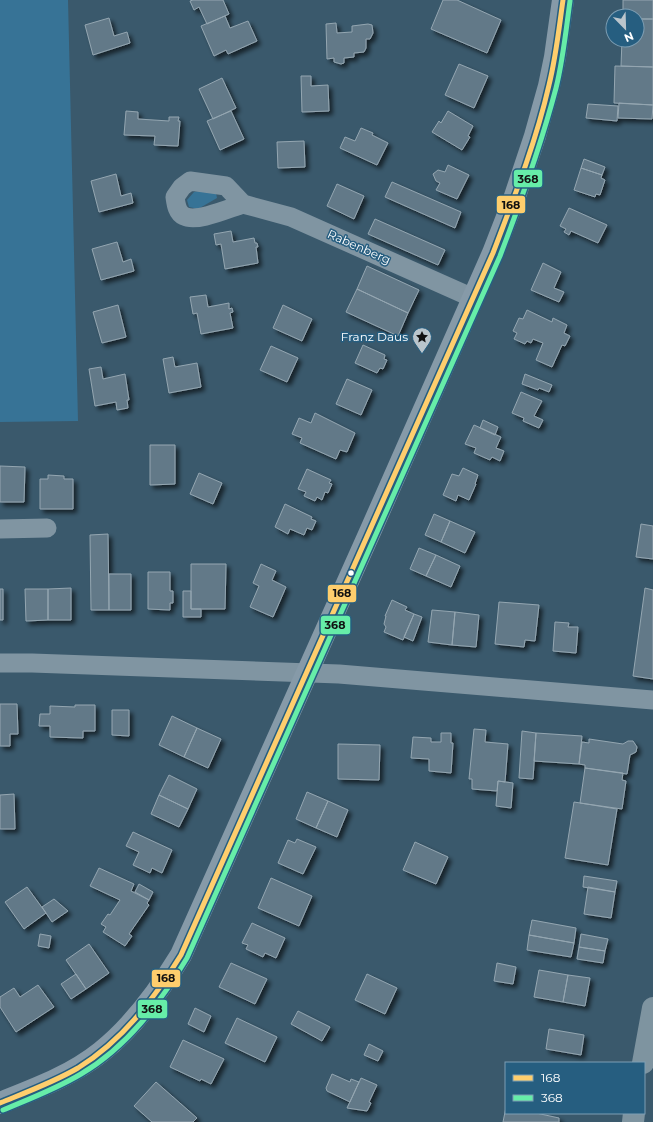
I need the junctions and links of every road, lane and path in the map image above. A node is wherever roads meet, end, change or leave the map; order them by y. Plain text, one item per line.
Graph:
1 (563, 0) edge
2 (242, 204) dead end
3 (473, 298) junction
4 (47, 528) dead end
5 (0, 529) edge
6 (0, 663) edge
7 (308, 672) junction
8 (653, 700) edge
9 (653, 1008) edge
10 (643, 1062) edge
11 (0, 1103) edge

1 - 3 street
2 - 3 street, Rabenberg
3 - 7 street
4 - 5 street
6 - 7 street
7 - 8 street
7 - 11 street
9 - 10 main road

